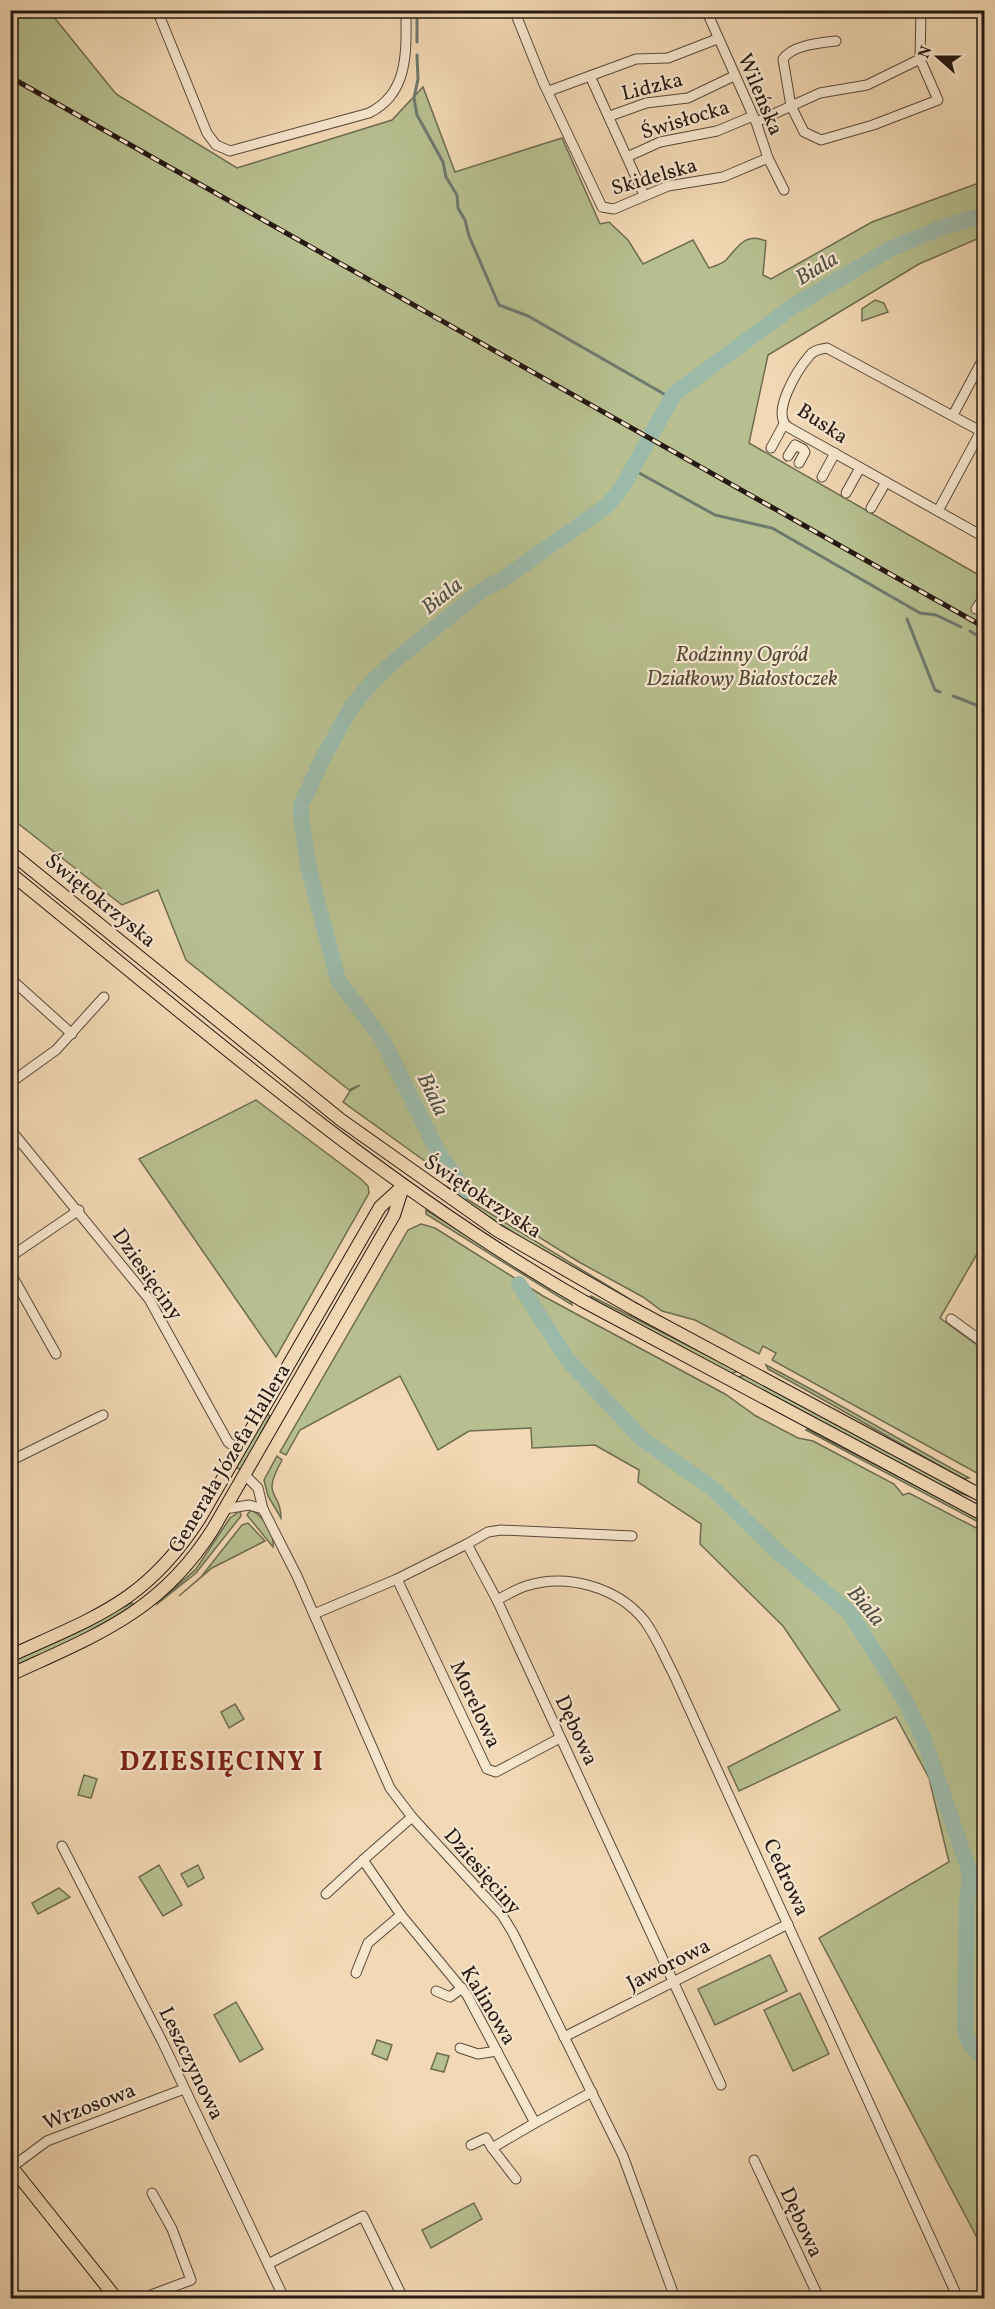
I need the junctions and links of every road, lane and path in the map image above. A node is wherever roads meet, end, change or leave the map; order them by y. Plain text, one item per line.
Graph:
1 (157, 10) edge
2 (406, 10) edge
3 (514, 10) edge
4 (706, 10) edge
5 (921, 10) edge
6 (717, 39) junction
7 (836, 41) dead end
8 (920, 59) junction
9 (590, 76) junction
10 (734, 76) junction
11 (549, 91) junction
12 (791, 106) junction
13 (610, 116) junction
14 (754, 119) junction
15 (627, 156) junction
16 (768, 158) junction
17 (784, 190) dead end
18 (644, 195) junction
19 (984, 357) edge
20 (952, 415) junction
21 (784, 424) junction
22 (982, 432) edge
23 (808, 438) junction
24 (771, 447) dead end
25 (802, 449) junction
26 (835, 453) junction
27 (788, 456) dead end
28 (799, 463) dead end
29 (860, 468) junction
30 (822, 477) dead end
31 (886, 482) junction
32 (846, 493) dead end
33 (871, 508) dead end
34 (938, 511) junction
35 (984, 537) edge
36 (984, 597) edge
37 (976, 609) dead end
38 (10, 852) edge
39 (10, 873) edge
40 (10, 978) edge
41 (104, 997) dead end
42 (72, 1035) junction
43 (10, 1083) edge
44 (10, 1129) edge
45 (412, 1173) junction
46 (403, 1186) junction
47 (79, 1210) junction
48 (10, 1257) edge
49 (10, 1272) edge
50 (591, 1286) junction
51 (583, 1301) junction
52 (951, 1318) dead end
53 (314, 1321) junction
54 (329, 1328) junction
55 (984, 1343) edge
56 (56, 1354) dead end
57 (103, 1415) dead end
58 (239, 1450) junction
59 (10, 1461) edge
60 (245, 1475) junction
61 (981, 1495) edge
62 (969, 1507) junction
63 (225, 1509) junction
64 (263, 1509) junction
65 (984, 1515) edge
66 (632, 1536) dead end
67 (467, 1544) junction
68 (397, 1579) junction
69 (132, 1595) junction
70 (497, 1600) junction
71 (143, 1607) junction
72 (314, 1614) junction
73 (10, 1656) edge
74 (10, 1675) edge
75 (561, 1738) junction
76 (412, 1817) junction
77 (62, 1846) dead end
78 (363, 1860) junction
79 (326, 1894) dead end
80 (401, 1915) junction
81 (788, 1924) junction
82 (356, 1973) dead end
83 (674, 1981) junction
84 (462, 1988) junction
85 (436, 1991) dead end
86 (564, 2037) junction
87 (460, 2048) dead end
88 (496, 2050) junction
89 (721, 2085) dead end
90 (184, 2089) junction
91 (592, 2092) junction
92 (535, 2123) junction
93 (471, 2145) dead end
94 (492, 2148) junction
95 (754, 2160) dead end
96 (11, 2166) edge
97 (516, 2179) dead end
98 (152, 2193) dead end
99 (268, 2264) junction
100 (116, 2298) edge
101 (142, 2298) edge
102 (284, 2298) edge
103 (403, 2298) edge
104 (675, 2298) edge
105 (819, 2298) edge
106 (958, 2298) edge

1 - 2 street
3 - 11 street, Skidelska
4 - 6 street, Wileńska
5 - 8 street
6 - 9 street
6 - 10 street, Wileńska
7 - 12 street
8 - 12 street, Świsłocka
8 - 12 street
9 - 11 street
9 - 13 street
10 - 13 street, Lidzka
10 - 14 street, Wileńska
11 - 18 street, Skidelska
12 - 14 street, Świsłocka
13 - 15 street
14 - 15 street, Świsłocka
14 - 16 street, Wileńska
15 - 18 street
16 - 17 street, Wileńska
16 - 18 street, Skidelska
19 - 20 street
20 - 21 street, Buska
20 - 22 street, Buska
21 - 23 street, Buska
21 - 24 street
22 - 34 street
23 - 25 street
23 - 26 street, Buska
25 - 27 street
25 - 28 street
26 - 29 street, Buska
26 - 30 street
29 - 31 street, Buska
29 - 32 street
31 - 33 street
31 - 34 street, Buska
34 - 35 street, Buska
36 - 37 street
38 - 45 main road, Świętokrzyska
39 - 46 main road, Świętokrzyska
40 - 42 street
41 - 42 street
42 - 43 street
44 - 47 street, Dziesięciny
45 - 46 main road, Generała Józefa Hallera
45 - 50 main road, Świętokrzyska
46 - 51 main road, Świętokrzyska
46 - 53 main road, Generała Józefa Hallera
46 - 54 main road, Generała Józefa Hallera
47 - 48 street
47 - 58 street, Dziesięciny
49 - 56 street
50 - 51 main road
50 - 61 main road, Świętokrzyska
51 - 62 main road, Świętokrzyska
52 - 55 street
53 - 54 main road
53 - 58 main road, Generała Józefa Hallera
54 - 60 main road, Generała Józefa Hallera
57 - 59 street
58 - 69 main road, Generała Józefa Hallera
60 - 63 main road, Generała Józefa Hallera
60 - 64 street, Dziesięciny
61 - 62 main road
62 - 65 main road, Świętokrzyska
63 - 64 street
63 - 71 main road, Generała Józefa Hallera
64 - 72 street, Dziesięciny
66 - 67 street
67 - 68 street
67 - 70 street, Dębowa
68 - 72 street
68 - 75 street, Morelowa
69 - 71 main road
69 - 73 main road, Generała Józefa Hallera
70 - 75 street, Dębowa
70 - 81 street, Cedrowa
71 - 74 main road, Generała Józefa Hallera
72 - 76 street, Dziesięciny
75 - 83 street, Dębowa
76 - 78 street
76 - 86 street, Dziesięciny
77 - 90 street, Leszczynowa
78 - 79 street
78 - 80 street, Kalinowa
80 - 82 street
80 - 84 street, Kalinowa
81 - 83 street, Jaworowa
81 - 106 street, Cedrowa
83 - 86 street, Jaworowa
83 - 89 street, Dębowa
84 - 85 street
84 - 88 street, Kalinowa
86 - 91 street, Dziesięciny
87 - 88 street
88 - 92 street, Kalinowa
90 - 96 street, Wrzosowa
90 - 99 street, Leszczynowa
91 - 92 street
91 - 104 street, Dziesięciny
92 - 94 street
93 - 94 street
94 - 97 street
95 - 105 street, Dębowa
96 - 100 main road
98 - 101 street
99 - 102 street, Leszczynowa
99 - 103 street

